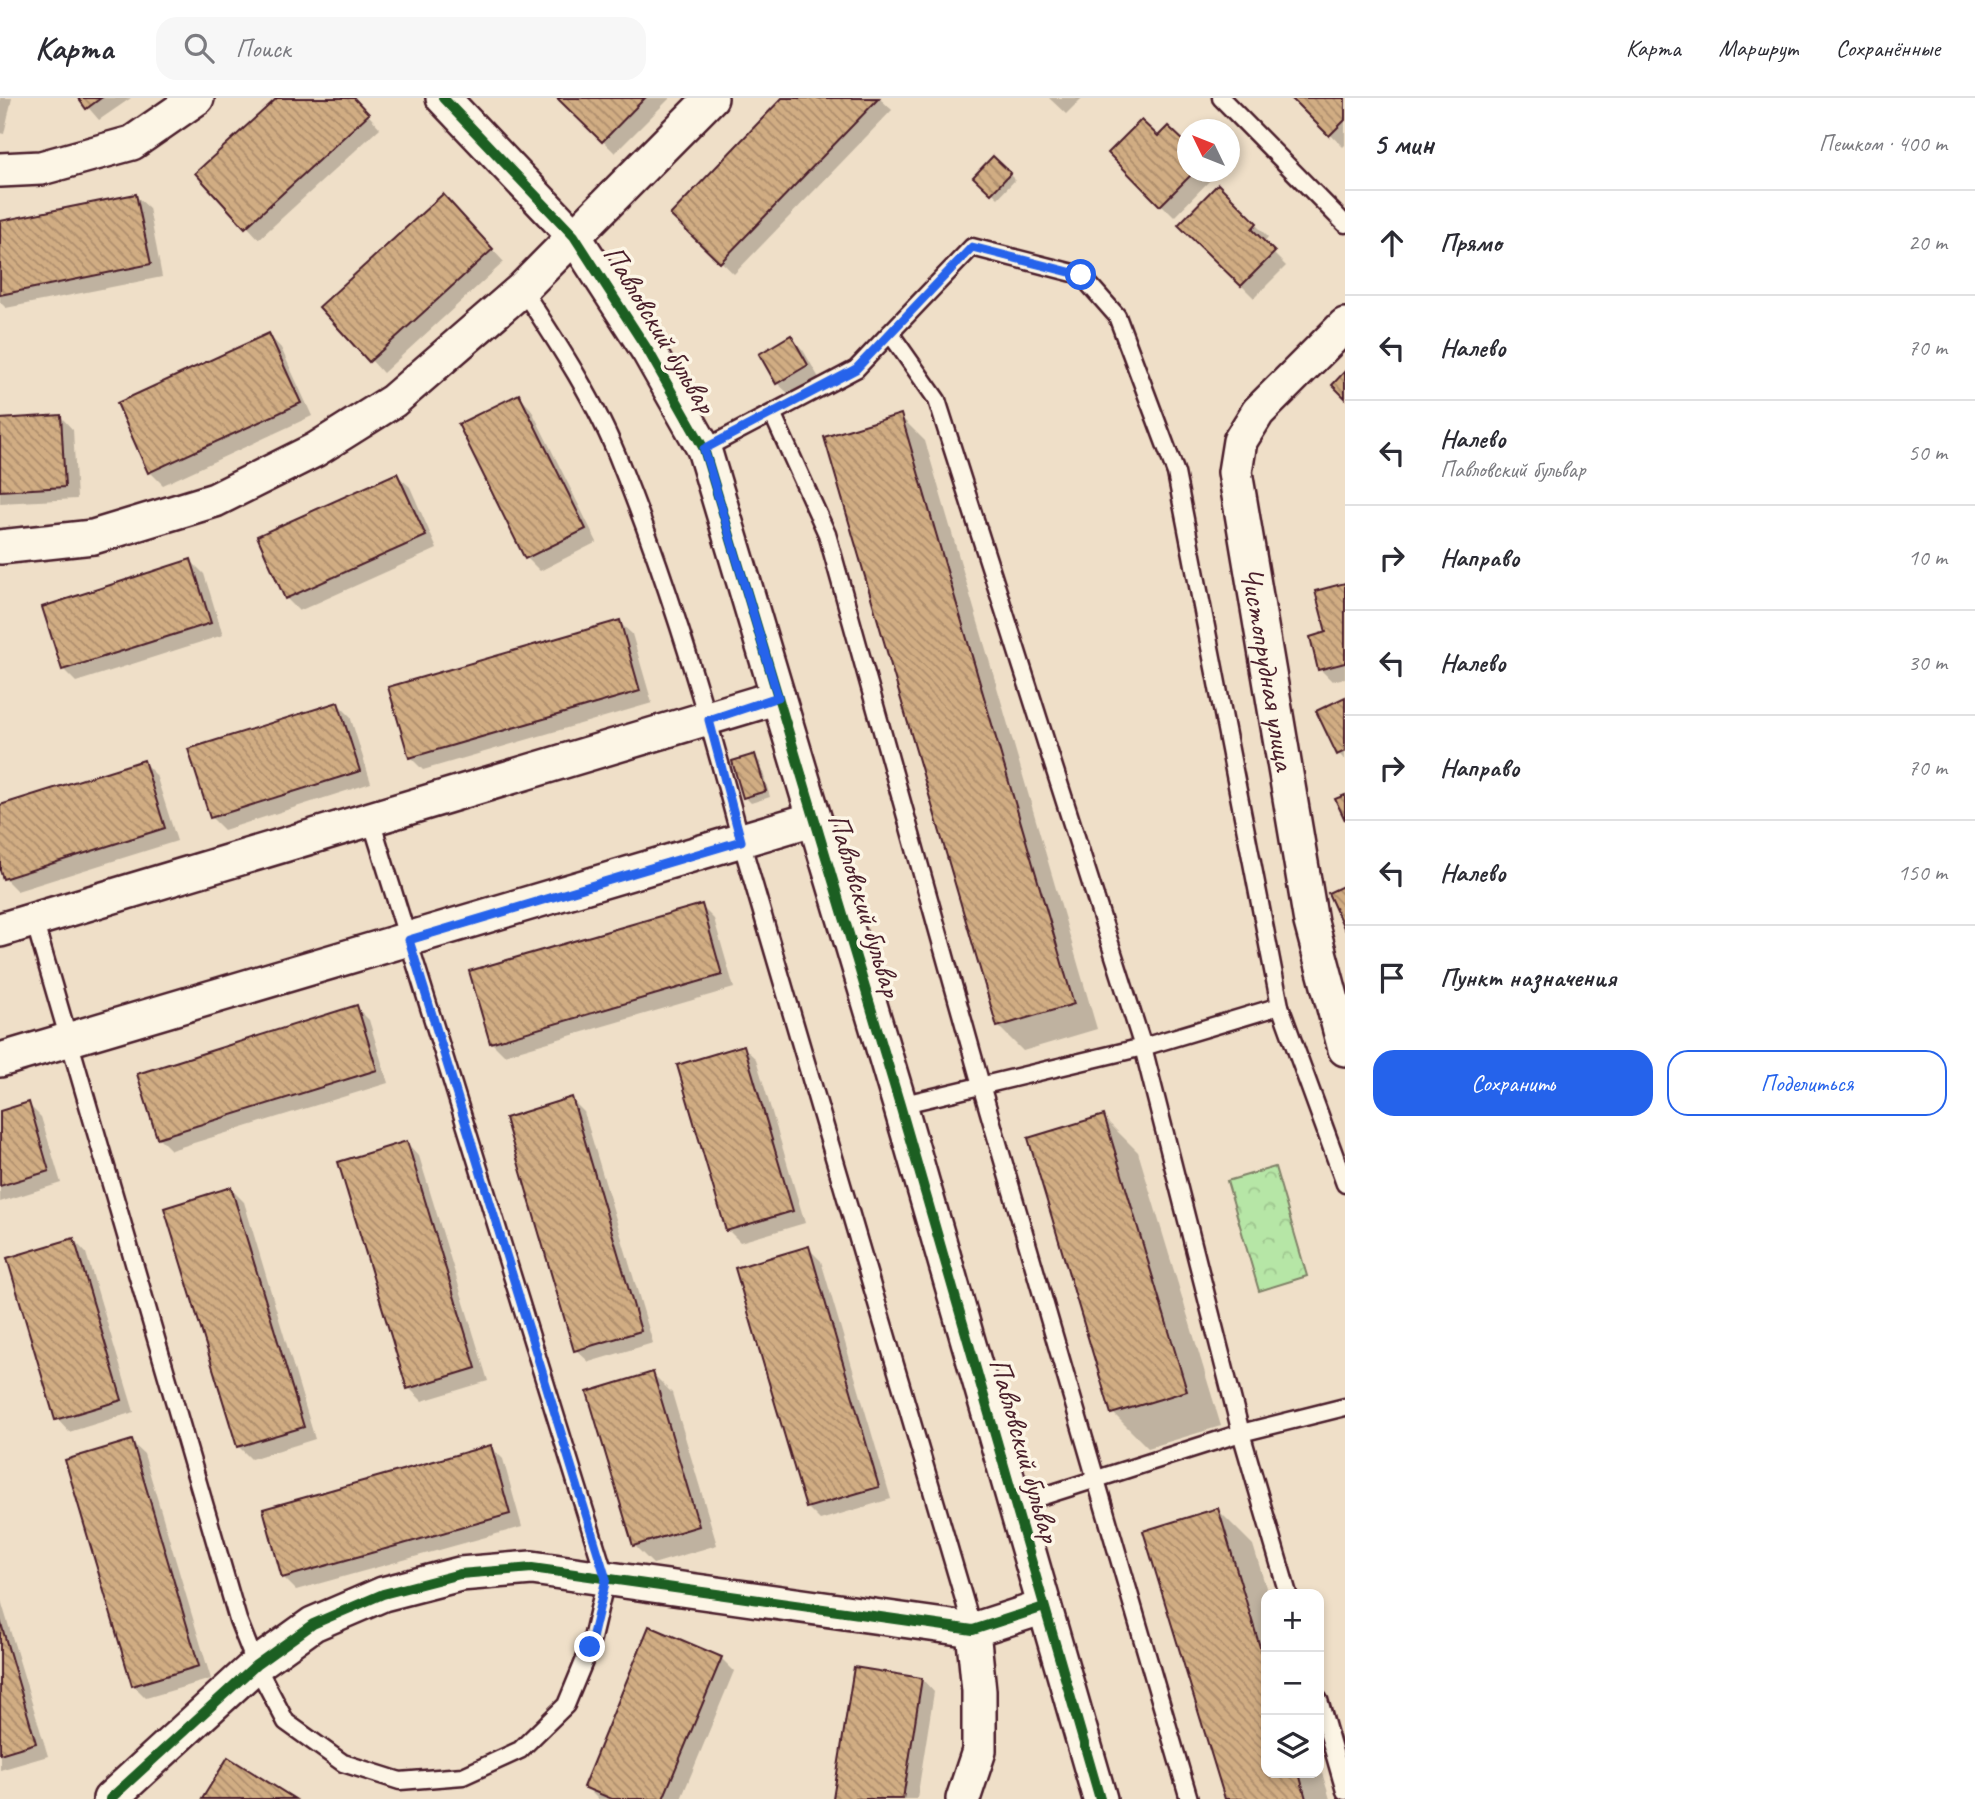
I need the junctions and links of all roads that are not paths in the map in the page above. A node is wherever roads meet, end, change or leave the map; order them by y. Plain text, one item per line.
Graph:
1 (197, 98) edge
2 (443, 98) edge
3 (711, 98) edge
4 (1221, 98) edge
5 (0, 170) edge
6 (1345, 224) edge
7 (574, 236) junction
8 (522, 289) junction
9 (1345, 325) edge
10 (890, 333) junction
11 (773, 415) junction
12 (704, 449) junction
13 (0, 547) edge
14 (778, 697) junction
15 (709, 720) junction
16 (371, 820) junction
17 (813, 820) junction
18 (741, 841) junction
19 (34, 920) junction
20 (0, 930) edge
21 (409, 940) junction
22 (1280, 1006) junction
23 (69, 1040) junction
24 (1143, 1047) junction
25 (1345, 1049) edge
26 (0, 1060) edge
27 (981, 1085) junction
28 (900, 1105) junction
29 (1345, 1184) edge
30 (1345, 1407) edge
31 (1241, 1433) junction
32 (1096, 1479) junction
33 (1015, 1505) junction
34 (606, 1579) junction
35 (1287, 1589) edge
36 (1044, 1607) junction
37 (973, 1630) junction
38 (256, 1665) junction
39 (1323, 1715) edge
40 (1345, 1791) edge
41 (110, 1799) edge
42 (963, 1799) edge
43 (1100, 1799) edge
44 (1189, 1799) edge

1 - 5 street
2 - 7 street, Павловский бульвар
3 - 7 street
4 - 6 lane
7 - 8 street
7 - 12 street, Павловский бульвар
8 - 13 street
8 - 15 lane
9 - 25 street, Чистопрудная улица
10 - 11 lane
10 - 22 lane
10 - 24 lane
11 - 12 lane
11 - 27 lane
12 - 14 street, Павловский бульвар
14 - 15 street
14 - 17 street, Павловский бульвар
15 - 16 street
15 - 18 lane
16 - 19 street
16 - 21 lane
17 - 18 street
17 - 28 street, Павловский бульвар
18 - 21 street
18 - 37 lane
19 - 20 street
19 - 23 lane
21 - 23 street
21 - 34 lane
22 - 24 lane
22 - 29 lane
23 - 26 street
23 - 38 lane
24 - 27 lane
24 - 31 lane
27 - 28 lane
27 - 32 lane
28 - 33 street, Павловский бульвар
30 - 31 lane
31 - 32 lane
31 - 35 lane
32 - 33 lane
32 - 44 lane
33 - 36 street, Павловский бульвар
34 - 37 street
34 - 38 street
34 - 38 lane
36 - 37 street
36 - 43 street, Павловский бульвар
37 - 42 street
38 - 41 street
39 - 40 lane

